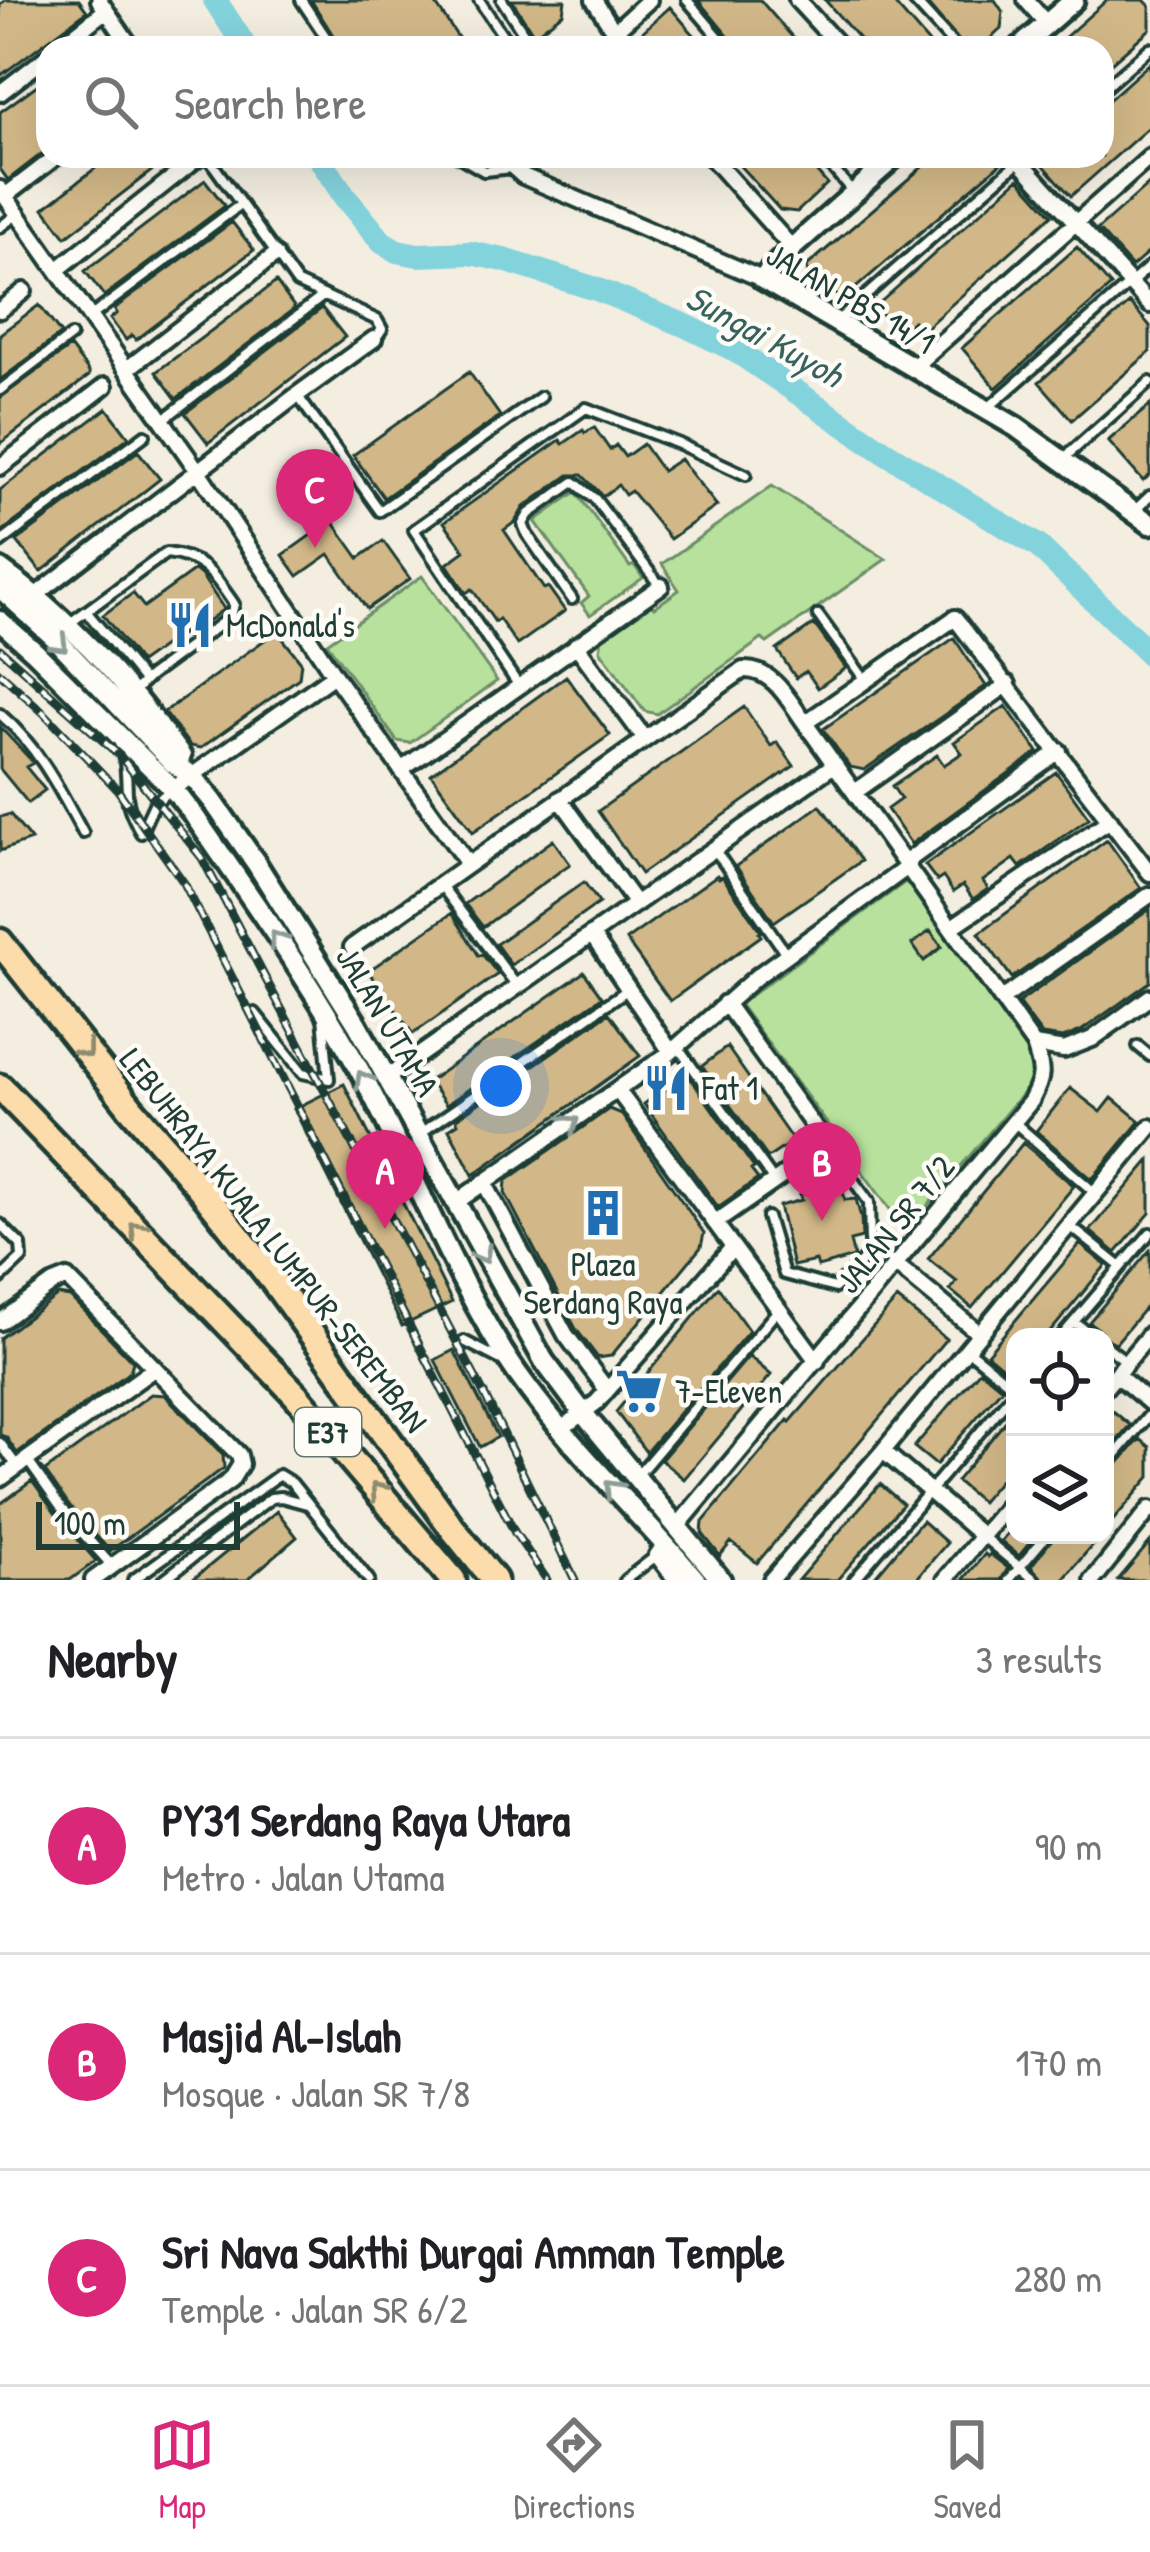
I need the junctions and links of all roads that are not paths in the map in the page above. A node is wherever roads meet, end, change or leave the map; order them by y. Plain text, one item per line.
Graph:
1 (301, 0) edge
2 (479, 0) edge
3 (502, 0) edge
4 (594, 0) edge
5 (649, 0) edge
6 (687, 0) edge
7 (797, 0) edge
8 (914, 0) edge
9 (1026, 0) edge
10 (1074, 0) edge
11 (103, 5) edge
12 (1047, 24) junction
13 (71, 36) edge
14 (124, 36) edge
15 (325, 36) edge
16 (503, 36) edge
17 (525, 36) edge
18 (605, 36) edge
19 (612, 36) edge
20 (718, 36) edge
21 (830, 36) edge
22 (946, 36) edge
23 (1033, 36) edge
24 (1150, 48) edge
25 (36, 65) edge
26 (1114, 80) edge
27 (0, 92) edge
28 (1150, 157) edge
29 (39, 168) edge
30 (188, 168) edge
31 (212, 168) edge
32 (517, 168) edge
33 (721, 168) edge
34 (832, 168) edge
35 (882, 168) edge
36 (1009, 168) edge
37 (1029, 168) edge
38 (2, 192) edge
39 (854, 193) junction
40 (240, 205) junction
41 (18, 214) junction
42 (1076, 223) junction
43 (0, 227) edge
44 (792, 248) junction
45 (275, 255) junction
46 (1150, 266) edge
47 (57, 270) junction
48 (763, 279) junction
49 (1130, 284) junction
50 (24, 292) dead end
51 (325, 296) junction
52 (1150, 305) edge
53 (0, 310) edge
54 (90, 317) junction
55 (836, 321) junction
56 (71, 337) dead end
57 (374, 339) joint
58 (912, 368) junction
59 (127, 369) junction
60 (1150, 382) edge
61 (105, 386) dead end
62 (0, 390) edge
63 (297, 395) junction
64 (541, 397) dead end
65 (987, 409) junction
66 (163, 420) junction
67 (145, 435) dead end
68 (1063, 459) junction
69 (0, 467) edge
70 (198, 470) junction
71 (746, 475) dead end
72 (1150, 496) edge
73 (1134, 511) junction
74 (1150, 524) edge
75 (0, 543) edge
76 (0, 569) edge
77 (661, 586) joint
78 (0, 588) edge
79 (36, 595) junction
80 (572, 599) dead end
81 (86, 611) junction
82 (818, 615) dead end
83 (0, 621) edge
84 (69, 624) junction
85 (576, 645) junction
86 (334, 675) junction
87 (866, 681) junction
88 (1007, 684) junction
89 (519, 686) junction
90 (138, 687) junction
91 (0, 714) edge
92 (806, 724) junction
93 (114, 731) junction
94 (645, 739) junction
95 (1059, 751) junction
96 (834, 765) junction
97 (401, 770) junction
98 (192, 776) junction
99 (173, 789) junction
100 (855, 792) junction
101 (560, 799) junction
102 (1110, 820) junction
103 (83, 832) dead end
104 (714, 849) junction
105 (468, 864) junction
106 (908, 864) junction
107 (1150, 873) edge
108 (440, 884) junction
109 (1150, 895) edge
110 (636, 904) junction
111 (952, 927) junction
112 (592, 935) junction
113 (0, 942) edge
114 (352, 946) dead end
115 (787, 955) junction
116 (518, 987) junction
117 (628, 989) junction
118 (1150, 997) edge
119 (1002, 1000) junction
120 (725, 1003) junction
121 (322, 1009) junction
122 (254, 1012) dead end
123 (1034, 1046) junction
124 (1138, 1046) dead end
125 (674, 1049) junction
126 (1150, 1056) edge
127 (388, 1077) junction
128 (0, 1087) edge
129 (618, 1091) junction
130 (1014, 1121) junction
131 (1150, 1127) edge
132 (420, 1134) junction
133 (843, 1166) dead end
134 (484, 1182) junction
135 (775, 1182) junction
136 (1095, 1193) junction
137 (455, 1202) junction
138 (767, 1217) dead end
139 (716, 1223) junction
140 (0, 1224) edge
141 (1070, 1226) junction
142 (1150, 1233) edge
143 (733, 1247) junction
144 (875, 1248) junction
145 (896, 1265) junction
146 (1121, 1267) junction
147 (0, 1280) edge
148 (779, 1309) junction
149 (0, 1322) edge
150 (1074, 1322) junction
151 (1069, 1328) edge
152 (1082, 1328) edge
153 (980, 1334) junction
154 (1150, 1334) edge
155 (464, 1341) dead end
156 (967, 1349) junction
157 (1114, 1357) edge
158 (817, 1361) junction
159 (154, 1368) junction
160 (1122, 1368) junction
161 (514, 1369) junction
162 (1114, 1377) edge
163 (1006, 1382) edge
164 (607, 1390) junction
165 (1006, 1401) edge
166 (1150, 1403) edge
167 (583, 1413) junction
168 (1150, 1414) edge
169 (560, 1430) junction
170 (0, 1443) edge
171 (883, 1451) junction
172 (1114, 1456) edge
173 (22, 1464) junction
174 (636, 1478) junction
175 (0, 1480) edge
176 (929, 1491) junction
177 (309, 1505) junction
178 (1006, 1508) edge
179 (1150, 1509) edge
180 (982, 1536) junction
181 (666, 1543) junction
182 (1039, 1544) edge
183 (112, 1567) junction
184 (1019, 1567) junction
185 (93, 1580) edge
186 (134, 1580) edge
187 (163, 1580) edge
188 (369, 1580) edge
189 (453, 1580) edge
190 (494, 1580) edge
191 (625, 1580) edge
192 (676, 1580) edge
193 (696, 1580) edge
194 (721, 1580) edge
195 (771, 1580) edge
196 (854, 1580) edge
197 (946, 1580) edge
198 (1009, 1580) edge
199 (1035, 1580) edge
200 (1093, 1580) edge

1 - 15 lane
2 - 16 lane
3 - 17 lane
4 - 18 street
5 - 19 street
6 - 20 lane
7 - 21 street
8 - 22 lane
9 - 12 street
10 - 12 street
11 - 13 street
11 - 14 street
12 - 23 street
24 - 26 lane
25 - 27 street
28 - 42 street
29 - 38 street
30 - 47 street
31 - 40 lane
32 - 48 street, JALAN PBS 14/1
33 - 44 street
34 - 39 lane
35 - 39 street
36 - 55 lane
37 - 42 street
38 - 41 street
39 - 44 street
40 - 45 lane
40 - 54 lane
41 - 43 lane
41 - 47 street
42 - 49 street
42 - 58 street
44 - 48 street
45 - 51 lane
45 - 59 street
46 - 49 lane
47 - 54 street
48 - 55 street, JALAN PBS 14/1
49 - 52 street
49 - 65 lane
50 - 53 street
51 - 57 lane
51 - 66 lane
54 - 59 street
55 - 58 street, JALAN PBS 14/1
56 - 62 lane
57 - 63 street
58 - 65 street, JALAN PBS 14/1
59 - 66 street
60 - 68 lane
61 - 69 street
63 - 64 lane
63 - 70 street
65 - 68 street, JALAN PBS 14/1
66 - 70 street
67 - 75 lane
68 - 73 street, JALAN PBS 14/1
70 - 79 street
70 - 86 street
71 - 89 lane
72 - 73 lane
73 - 74 street, JALAN PBS 14/1
76 - 79 street
77 - 80 lane
77 - 85 street
78 -> 98 street, JALAN UTAMA
79 - 84 street
81 - 84 lane
81 - 90 lane
81 - 90 lane
82 - 87 lane
83 - 93 street, JALAN UTAMA
84 - 90 street
85 - 89 street
85 - 94 street
86 - 97 street
86 - 98 street
87 - 88 street
87 - 92 street
88 - 95 street
88 - 100 street
89 - 97 street
90 - 98 street
91 - 103 lane
92 - 94 street, JALAN SR 7/2
92 - 96 street, JALAN SR 7/2
93 - 99 street, JALAN UTAMA
93 - 99 lane
94 - 101 street
95 - 102 street
95 - 106 street
96 - 100 street, JALAN SR 7/2
96 - 104 street
97 - 105 street
98 - 99 street
98 - 127 street, JALAN UTAMA
121 -> 99 street, JALAN UTAMA
100 - 106 street, JALAN SR 7/2
101 - 105 street
101 - 110 street
102 - 107 street
102 - 111 street
104 - 110 street
104 - 115 lane
105 - 108 street
106 - 111 street, JALAN SR 7/2
106 - 115 street
108 - 114 street
108 - 116 lane
109 - 119 street
110 - 112 street
111 - 119 street, JALAN SR 7/2
112 - 116 street
112 - 117 street
113 -> 190 highway, LEBUHRAYA KUALA LUMPUR–SEREMBAN / E37
115 - 120 street
116 - 127 street
117 - 125 street
117 - 132 lane
118 - 123 street
119 - 123 street, JALAN SR 7/2
120 - 125 street
120 - 135 street
121 - 122 lane
161 -> 121 street, JALAN UTAMA
123 - 130 street, JALAN SR 7/2
124 - 126 lane
125 - 129 street
125 - 135 lane
127 - 132 street, JALAN UTAMA
189 -> 128 highway, E37
134 -> 129 street
129 - 139 street
130 - 136 lane
130 - 145 street, JALAN SR 7/2
131 - 136 street
132 - 137 street, JALAN UTAMA
133 - 144 lane
134 - 137 street
134 - 164 street
135 - 139 street
136 - 141 street
137 -> 167 street, JALAN UTAMA
138 - 144 lane
139 - 143 street
140 - 147 lane
141 - 146 lane
141 - 153 street
142 - 146 lane
143 - 148 street
143 - 164 street
144 - 145 lane
145 - 153 street
145 - 158 street, JALAN SR 7/2
146 - 150 lane
148 - 158 street
148 - 174 lane
149 - 159 street
150 - 151 lane
150 - 152 lane
153 - 156 street
154 - 160 street
155 - 161 lane
156 - 163 lane
156 - 171 street
157 - 160 lane
158 - 181 street, JALAN SR 7/2
159 - 173 street
159 - 183 street
160 - 162 street
160 - 166 street
161 - 169 street, JALAN UTAMA
164 - 167 street
165 - 176 lane
167 - 169 street
167 - 174 street, JALAN UTAMA
168 - 172 lane
181 -> 169 street, JALAN UTAMA
170 - 173 lane
171 - 176 street
171 - 195 street
173 - 175 street
173 - 183 lane
174 - 181 street, JALAN UTAMA
176 - 180 street
176 - 196 lane
177 - 186 lane
177 - 187 lane
177 - 188 lane
178 - 180 street
179 - 200 street
180 - 184 lane
180 - 197 street
181 - 191 lane
181 - 192 street
181 - 193 street, JALAN UTAMA
181 - 194 street, JALAN UTAMA
182 - 184 lane
183 - 185 street
184 - 198 lane
184 - 199 lane

